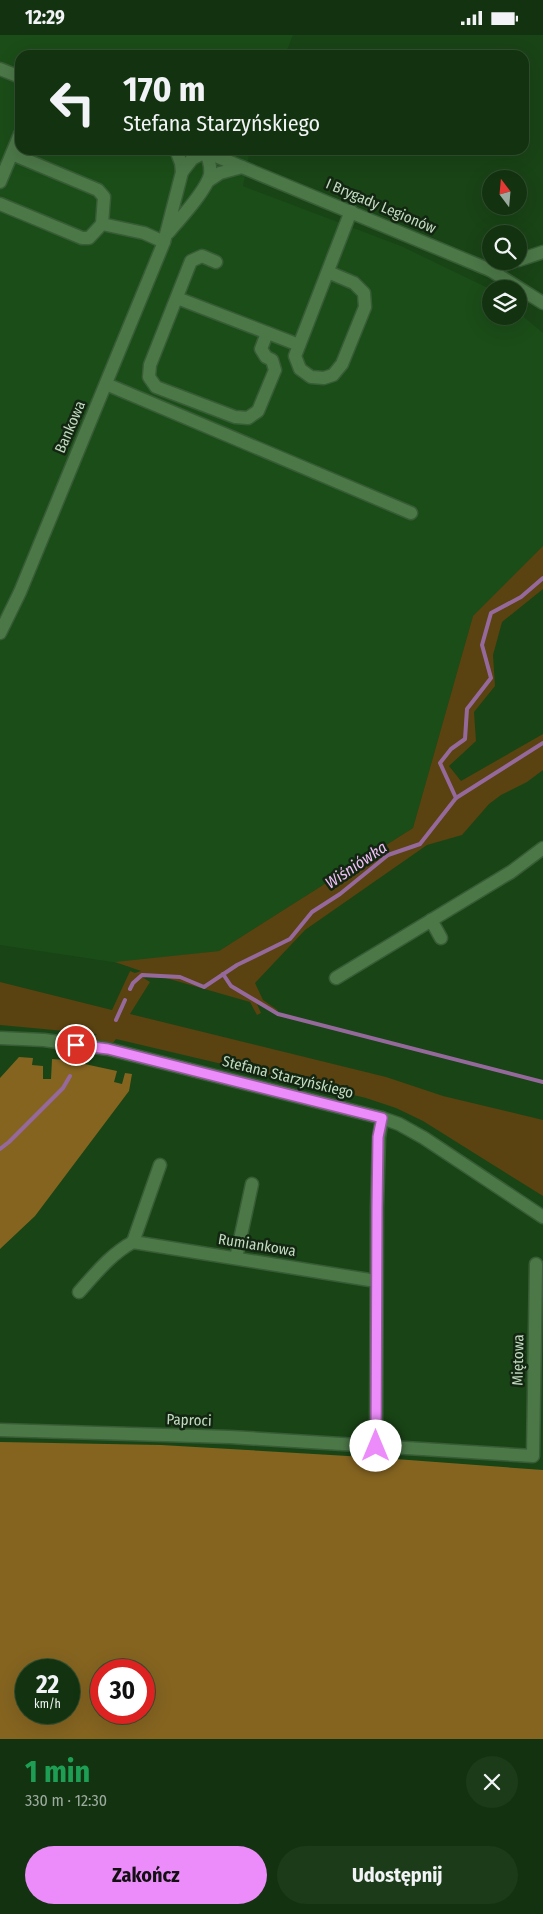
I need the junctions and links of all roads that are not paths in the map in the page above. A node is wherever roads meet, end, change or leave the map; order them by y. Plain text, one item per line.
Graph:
1 (0, 69) edge
2 (15, 75) edge
3 (15, 146) edge
4 (12, 154) junction
5 (178, 155) edge
6 (198, 155) edge
7 (205, 155) edge
8 (213, 155) edge
9 (242, 167) junction
10 (182, 172) junction
11 (208, 181) junction
12 (0, 182) edge
13 (0, 204) edge
14 (351, 211) junction
15 (102, 224) junction
16 (166, 237) junction
17 (543, 252) edge
18 (527, 257) edge
19 (216, 262) dead end
20 (482, 266) edge
21 (492, 270) edge
22 (328, 272) junction
23 (176, 298) junction
24 (543, 303) edge
25 (267, 333) junction
26 (299, 345) junction
27 (106, 384) junction
28 (412, 513) dead end
29 (0, 633) edge
30 (543, 848) edge
31 (431, 920) junction
32 (441, 938) dead end
33 (336, 978) dead end
34 (0, 1037) edge
35 (382, 1118) junction
36 (160, 1165) dead end
37 (252, 1184) dead end
38 (543, 1217) edge
39 (133, 1243) junction
40 (236, 1258) junction
41 (536, 1264) dead end
42 (376, 1281) junction
43 (80, 1292) dead end
44 (0, 1430) edge
45 (376, 1446) junction
46 (533, 1456) joint

1 - 2 street
3 - 4 street
4 - 12 street
4 - 15 street
5 - 10 street, Bankowa
6 - 10 street
7 - 11 street
8 - 9 street, I Brygady Legionów
9 - 11 street, Bankowa
9 - 14 street, I Brygady Legionów
10 - 16 street, Bankowa
11 - 16 street, Bankowa
13 - 15 street
14 - 20 street, I Brygady Legionów
14 - 22 street
15 - 16 street
16 - 27 street, Bankowa
17 - 18 street
19 - 23 street
21 - 24 street, I Brygady Legionów
22 - 26 street
22 - 26 street
23 - 25 street
23 - 25 street
25 - 26 street
27 - 28 street
27 - 29 street, Bankowa
30 - 31 street
31 - 32 street
31 - 33 street
34 - 35 street, Stefana Starzyńskiego
35 - 38 street, Stefana Starzyńskiego
35 - 42 street
36 - 39 street
37 - 40 street
39 - 40 street, Rumiankowa
39 - 43 street
40 - 42 street, Rumiankowa
41 - 46 street, Miętowa
42 - 45 street
44 - 45 street, Paproci
45 - 46 street, Paproci

